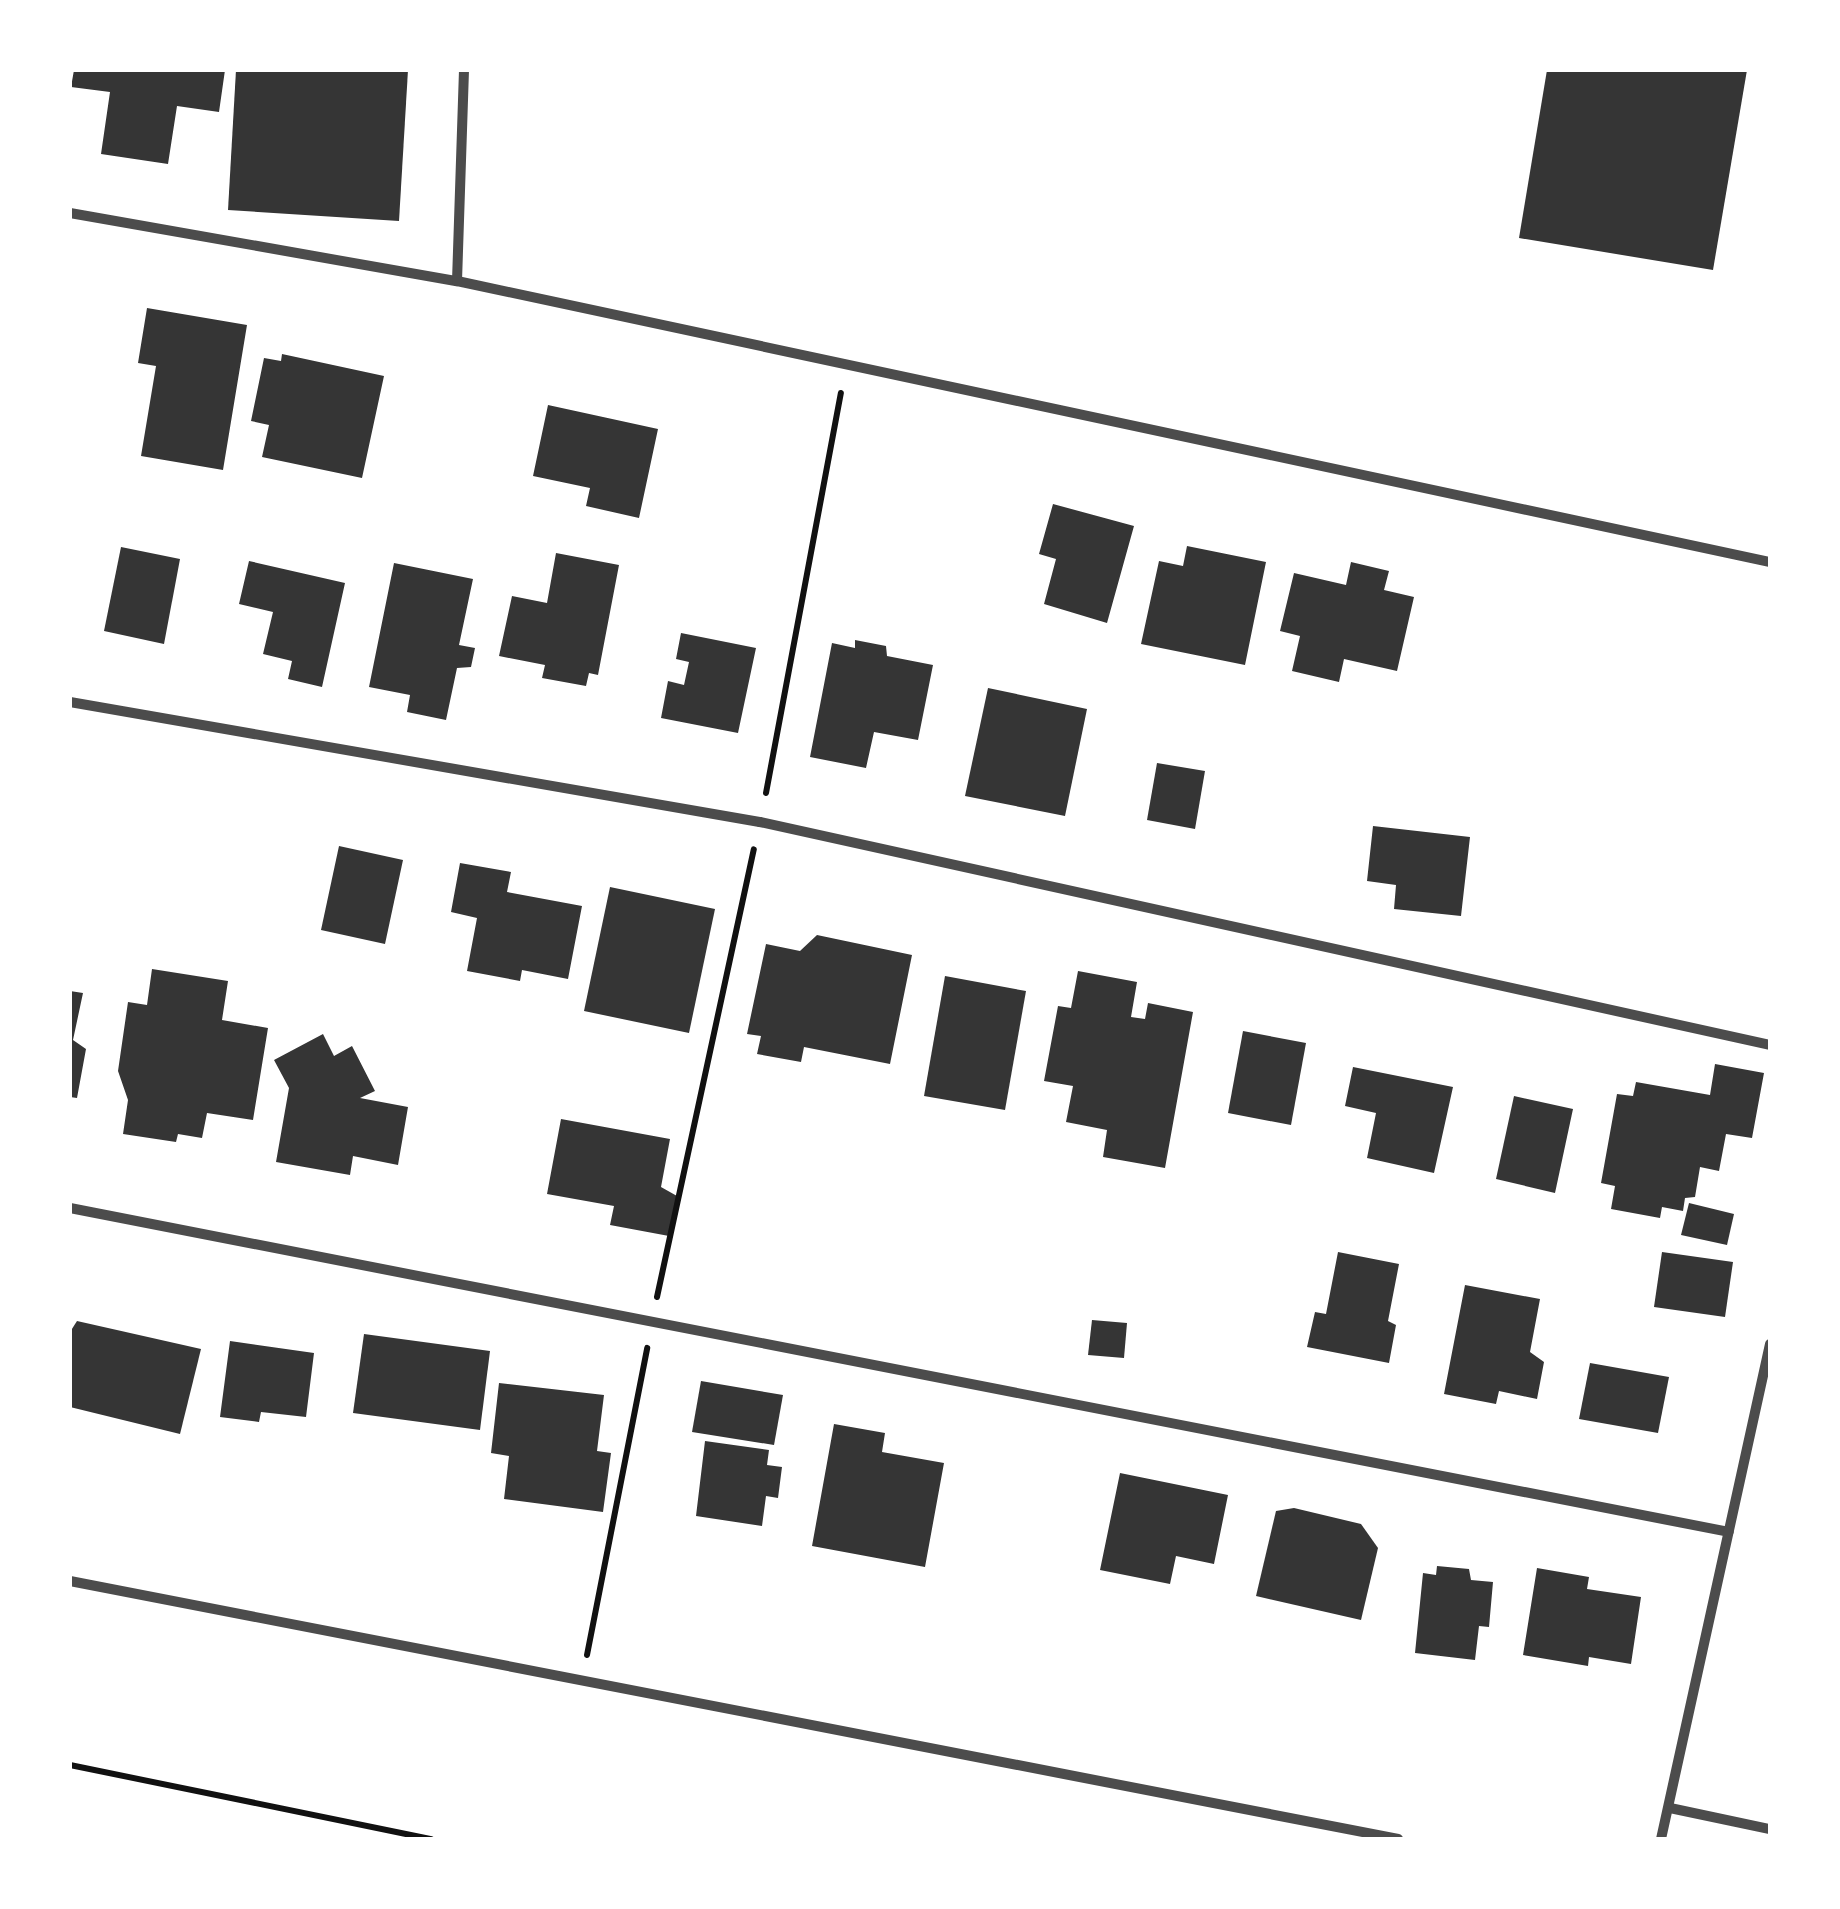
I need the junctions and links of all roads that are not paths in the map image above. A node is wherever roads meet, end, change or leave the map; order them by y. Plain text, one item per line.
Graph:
1 (464, 70) edge
2 (70, 213) edge
3 (458, 281) junction
4 (1770, 562) edge
5 (70, 702) edge
6 (1770, 1045) edge
7 (70, 1208) edge
8 (1770, 1344) edge
9 (1729, 1532) junction
10 (70, 1581) edge
11 (1670, 1808) junction
12 (1770, 1829) edge
13 (1398, 1839) edge
14 (1662, 1839) edge

1 - 3 street
2 - 3 street
3 - 4 street
5 - 6 street
7 - 9 street
8 - 9 street
9 - 11 street
10 - 13 street
11 - 12 street
11 - 14 street

